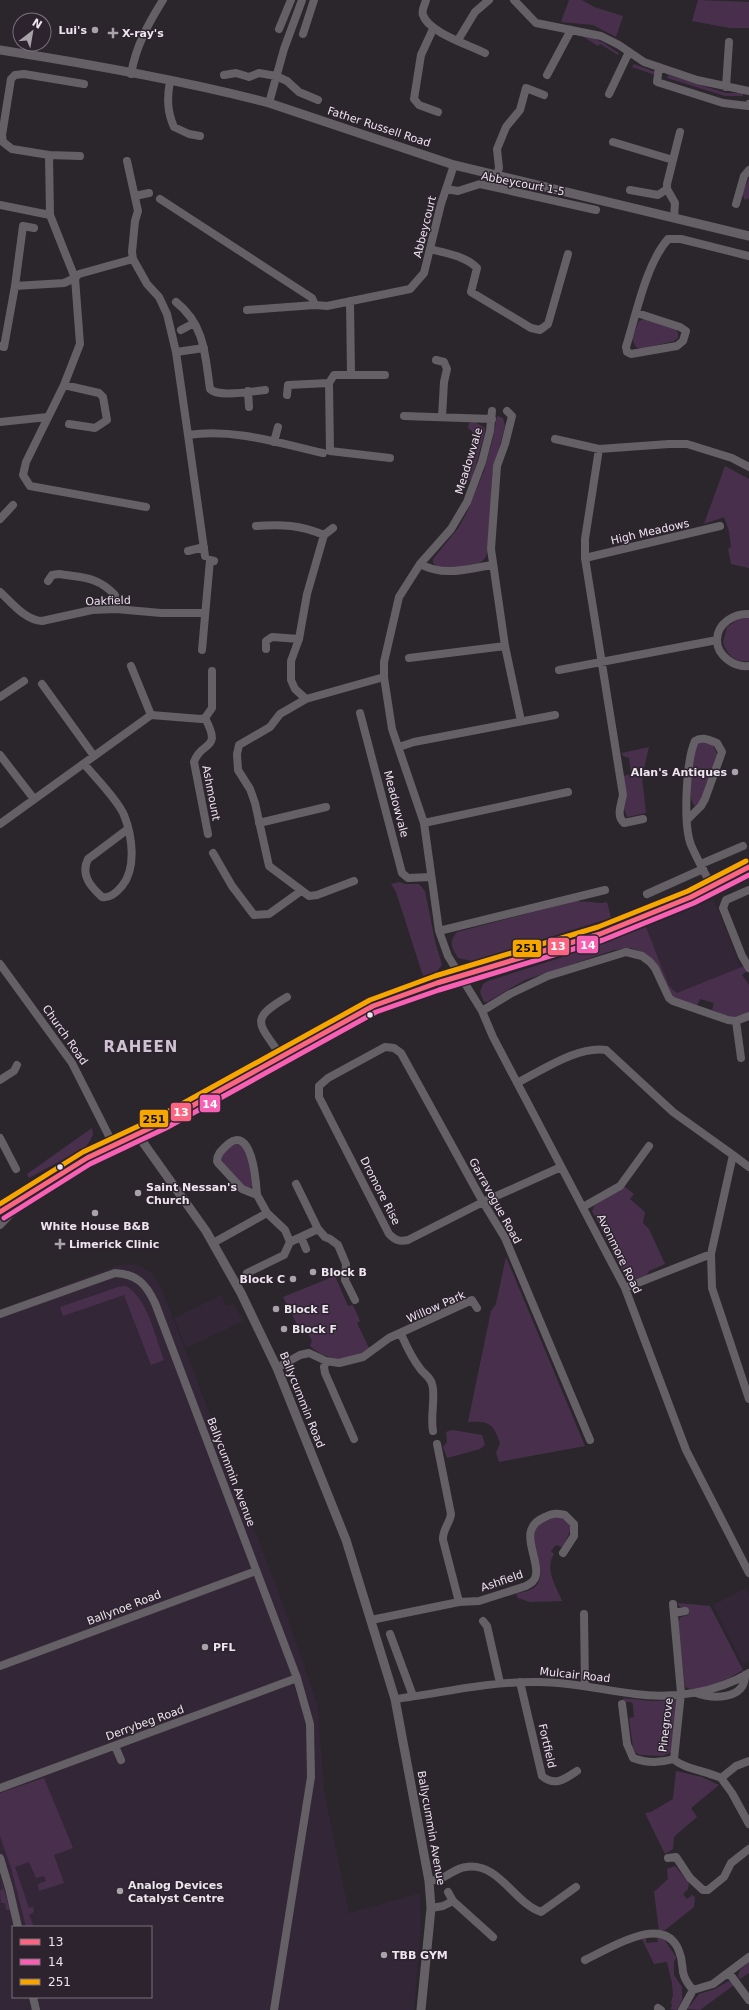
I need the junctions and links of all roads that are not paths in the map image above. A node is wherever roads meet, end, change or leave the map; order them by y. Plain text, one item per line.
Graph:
1 (163, 0) edge
2 (302, 0) edge
3 (314, 0) edge
4 (426, 0) edge
5 (489, 0) edge
6 (514, 0) edge
7 (289, 4) edge
8 (298, 12) junction
9 (309, 16) junction
10 (433, 28) junction
11 (279, 30) dead end
12 (571, 30) junction
13 (303, 34) dead end
14 (458, 40) junction
15 (729, 42) dead end
16 (0, 50) edge
17 (629, 52) junction
18 (485, 53) dead end
19 (659, 67) junction
20 (131, 74) junction
21 (224, 75) dead end
22 (547, 75) dead end
23 (276, 76) junction
24 (170, 81) junction
25 (84, 84) dead end
26 (726, 87) junction
27 (749, 91) edge
28 (609, 94) dead end
29 (544, 95) dead end
30 (318, 100) dead end
31 (269, 103) junction
32 (749, 104) edge
33 (438, 112) dead end
34 (680, 132) dead end
35 (200, 136) dead end
36 (613, 142) dead end
37 (49, 155) junction
38 (80, 156) dead end
39 (673, 160) junction
40 (127, 161) dead end
41 (454, 164) junction
42 (749, 170) edge
43 (497, 175) junction
44 (446, 189) junction
45 (667, 189) junction
46 (630, 190) dead end
47 (149, 193) dead end
48 (135, 196) junction
49 (160, 199) dead end
50 (736, 204) dead end
51 (0, 205) edge
52 (596, 210) dead end
53 (50, 215) junction
54 (674, 218) junction
55 (34, 228) dead end
56 (749, 236) edge
57 (431, 249) junction
58 (568, 254) dead end
59 (749, 256) edge
60 (133, 259) junction
61 (75, 278) junction
62 (15, 286) junction
63 (176, 302) dead end
64 (350, 302) junction
65 (315, 305) junction
66 (247, 310) dead end
67 (637, 313) junction
68 (194, 323) junction
69 (181, 330) dead end
70 (0, 346) edge
71 (204, 348) junction
72 (176, 352) junction
73 (436, 360) dead end
74 (351, 375) junction
75 (385, 375) dead end
76 (329, 383) junction
77 (64, 385) junction
78 (265, 390) dead end
79 (248, 391) junction
80 (287, 395) dead end
81 (248, 407) dead end
82 (508, 411) dead end
83 (404, 416) dead end
84 (48, 417) junction
85 (442, 417) junction
86 (0, 422) edge
87 (69, 424) dead end
88 (278, 427) dead end
89 (188, 435) junction
90 (555, 439) dead end
91 (274, 442) junction
92 (599, 449) junction
93 (324, 453) dead end
94 (390, 458) dead end
95 (749, 467) edge
96 (13, 505) dead end
97 (146, 507) dead end
98 (0, 519) edge
99 (256, 526) dead end
100 (720, 526) dead end
101 (333, 528) dead end
102 (324, 535) junction
103 (188, 551) dead end
104 (585, 558) junction
105 (214, 561) dead end
106 (420, 564) junction
107 (492, 565) junction
108 (48, 581) dead end
109 (0, 592) edge
110 (116, 609) junction
111 (204, 613) junction
112 (749, 614) edge
113 (299, 639) junction
114 (717, 640) junction
115 (505, 646) junction
116 (266, 649) dead end
117 (202, 650) dead end
118 (409, 658) dead end
119 (603, 661) junction
120 (131, 666) dead end
121 (749, 666) edge
122 (559, 670) dead end
123 (212, 671) dead end
124 (384, 677) junction
125 (24, 681) dead end
126 (42, 684) dead end
127 (0, 697) edge
128 (306, 699) junction
129 (360, 713) dead end
130 (151, 715) junction
131 (555, 715) dead end
132 (205, 718) junction
133 (521, 721) junction
134 (399, 747) junction
135 (0, 755) edge
136 (94, 756) junction
137 (84, 764) junction
138 (568, 792) dead end
139 (34, 799) junction
140 (326, 807) dead end
141 (688, 819) junction
142 (643, 820) dead end
143 (259, 823) junction
144 (0, 824) edge
145 (424, 824) junction
146 (128, 829) junction
147 (208, 834) dead end
148 (743, 846) dead end
149 (213, 853) dead end
150 (702, 867) junction
151 (749, 867) edge
152 (430, 877) junction
153 (354, 881) dead end
154 (712, 887) junction
155 (605, 890) dead end
156 (749, 890) edge
157 (301, 891) junction
158 (648, 894) dead end
159 (439, 932) junction
160 (0, 964) edge
161 (749, 968) edge
162 (460, 977) junction
163 (287, 997) dead end
164 (482, 1011) junction
165 (749, 1016) edge
166 (736, 1021) junction
167 (394, 1048) joint
168 (281, 1056) junction
169 (741, 1058) dead end
170 (17, 1065) dead end
171 (0, 1080) edge
172 (517, 1083) junction
173 (137, 1134) junction
174 (0, 1138) edge
175 (114, 1146) junction
176 (649, 1146) dead end
177 (733, 1155) junction
178 (561, 1167) junction
179 (749, 1167) edge
180 (16, 1169) dead end
181 (296, 1184) dead end
182 (35, 1189) junction
183 (257, 1195) junction
184 (17, 1200) junction
185 (482, 1202) junction
186 (0, 1204) edge
187 (583, 1207) junction
188 (0, 1212) edge
189 (267, 1213) junction
190 (0, 1225) edge
191 (318, 1229) junction
192 (301, 1237) junction
193 (290, 1242) junction
194 (213, 1243) junction
195 (306, 1249) dead end
196 (711, 1254) junction
197 (247, 1273) dead end
198 (626, 1288) junction
199 (355, 1300) dead end
200 (477, 1308) dead end
201 (0, 1314) edge
202 (401, 1334) junction
203 (326, 1360) junction
204 (276, 1368) junction
205 (749, 1399) edge
206 (433, 1431) dead end
207 (354, 1439) dead end
208 (590, 1440) dead end
209 (437, 1444) dead end
210 (562, 1553) dead end
211 (256, 1571) junction
212 (749, 1573) edge
213 (459, 1602) junction
214 (673, 1604) dead end
215 (685, 1611) dead end
216 (674, 1613) junction
217 (584, 1614) dead end
218 (371, 1620) junction
219 (483, 1621) dead end
220 (390, 1634) dead end
221 (0, 1666) edge
222 (747, 1674) edge
223 (297, 1678) junction
224 (520, 1682) junction
225 (500, 1683) junction
226 (585, 1686) junction
227 (681, 1694) junction
228 (413, 1696) junction
229 (395, 1699) junction
230 (622, 1704) dead end
231 (115, 1746) junction
232 (674, 1759) junction
233 (121, 1760) dead end
234 (749, 1761) edge
235 (577, 1772) dead end
236 (721, 1778) junction
237 (0, 1788) edge
238 (749, 1824) edge
239 (749, 1848) edge
240 (0, 1858) edge
241 (668, 1858) dead end
242 (429, 1881) junction
243 (576, 1887) dead end
244 (448, 1892) dead end
245 (453, 1901) junction
246 (430, 1908) junction
247 (18, 1926) edge
248 (493, 1937) dead end
249 (749, 1957) edge
250 (585, 1960) dead end
251 (729, 1973) junction
252 (693, 1990) junction
253 (33, 1998) edge
254 (749, 2000) edge
255 (36, 2010) edge
256 (274, 2010) edge
257 (421, 2010) edge
258 (682, 2010) edge

1 - 20 street
2 - 8 street
3 - 9 street
4 - 10 street
5 - 14 street
6 - 12 street
7 - 8 street
7 - 11 street
8 - 9 street
8 - 23 street
9 - 13 street
10 - 14 street
10 - 33 street
12 - 17 street
12 - 22 street
14 - 18 street
15 - 26 street
16 - 20 street, Father Russell Road
17 - 19 street
17 - 28 street
19 - 26 street
19 - 32 street
20 - 24 street, Father Russell Road
21 - 23 street
23 - 30 street
23 - 31 street
24 - 31 street, Father Russell Road
24 - 35 street
25 - 37 street
26 - 27 street
29 - 43 street
31 - 41 street, Father Russell Road
34 - 39 street
36 - 39 street
37 - 38 street
37 - 53 street
39 - 45 street
40 - 48 street
41 - 43 street, Father Russell Road
41 - 44 street, Abbeycourt
42 - 50 street
43 - 54 street, Father Russell Road
44 - 52 street, Abbeycourt 1-5
44 - 57 street, Abbeycourt
45 - 46 street
45 - 54 street
47 - 48 street
48 - 60 street
49 - 65 street
51 - 53 street
53 - 61 street
54 - 56 street, Father Russell Road
55 - 62 street
57 - 58 street
57 - 64 street, Abbeycourt
59 - 67 street
60 - 61 street
60 - 72 street
61 - 62 street
61 - 77 street
62 - 70 street
63 - 68 street
64 - 65 street, Abbeycourt
64 - 74 street
65 - 66 street, Abbeycourt
67 - 67 street
68 - 69 street
68 - 71 street
71 - 72 street
71 - 79 street
72 - 89 street
73 - 85 street
74 - 75 street
74 - 76 street
76 - 80 street
76 - 94 street
77 - 84 street
77 - 87 street
78 - 79 street
79 - 81 street
82 - 107 street
83 - 85 street, Meadowvale
84 - 86 street
84 - 97 street
85 - 106 street, Meadowvale
88 - 91 street
89 - 91 street
89 - 103 street
90 - 92 street
91 - 93 street
92 - 95 street
92 - 104 street
96 - 98 street
99 - 102 street
100 - 104 street, High Meadows
101 - 102 street
102 - 113 street
104 - 119 street
105 - 111 street
106 - 107 street
106 - 124 street, Meadowvale
107 - 115 street
108 - 110 street
109 - 110 street, Oakfield
110 - 111 street, Oakfield
111 - 117 street
112 - 114 street
113 - 116 street
113 - 128 street
114 - 119 street
114 - 121 street
115 - 118 street
115 - 133 street
119 - 122 street
119 - 142 street
120 - 130 street
123 - 132 street
124 - 128 street
124 - 134 street, Meadowvale
125 - 127 street
126 - 136 street
128 - 143 street
129 - 152 street, Meadowvale
130 - 132 street
130 - 136 street
131 - 133 street
132 - 147 street, Ashmount
133 - 134 street
134 - 145 street, Meadowvale
135 - 139 street
136 - 137 street
137 - 139 street
137 - 146 street
138 - 145 street, Meadowvale
139 - 144 street
140 - 143 street
141 - 141 street
141 - 150 street
143 - 157 street
145 - 152 street, Meadowvale
146 - 146 street
148 - 150 street
149 - 157 street
150 - 154 street
150 - 158 street
151 - 154 main road
152 - 159 street, Meadowvale
153 - 157 street
154 - 162 main road
155 - 159 street
156 - 161 street
159 - 162 street, Meadowvale
160 - 175 street, Church Road
162 - 164 street, Avonmore Road
162 - 168 main road
163 - 168 street
164 - 166 street
164 - 172 street, Avonmore Road
165 - 166 street
166 - 169 street
167 - 185 street, Garravogue Road
167 - 185 street, Dromore Rise
168 - 173 main road
170 - 171 street
172 - 177 street
172 - 178 street, Avonmore Road
173 - 175 main road
173 - 194 street, Ballycummin Road
174 - 180 street
175 - 182 main road
176 - 187 street
177 - 179 street
177 - 196 street
178 - 185 street, Dromore Rise
178 - 187 street, Avonmore Road
181 - 191 street
182 - 184 main road
182 - 190 street
183 - 183 street
183 - 189 street
184 - 186 main road
184 - 188 main road
185 - 208 street, Garravogue Road
187 - 198 street, Avonmore Road
189 - 193 street
189 - 194 street
191 - 192 street
191 - 199 street
192 - 193 street
192 - 195 street
193 - 197 street
194 - 204 street, Ballycummin Road
196 - 198 street
196 - 205 street
198 - 212 street, Avonmore Road
200 - 202 street, Willow Park
201 - 211 street, Ballycummin Avenue
202 - 203 street, Willow Park
202 - 206 street, Willow Park
203 - 204 street, Willow Park
203 - 207 street
204 - 218 street, Ballycummin Road
209 - 213 street
210 - 213 street, Ashfield
211 - 221 street, Ballynoe Road
211 - 223 street, Ballycummin Avenue
213 - 218 street, Ashfield
214 - 216 street
215 - 216 street
216 - 227 street
217 - 226 street
218 - 229 street, Ballycummin Road
219 - 225 street
220 - 228 street
222 - 227 street, Mulcair Road
223 - 231 street, Derrybeg Road
223 - 256 street, Ballycummin Avenue
224 - 225 street, Mulcair Road
224 - 226 street, Mulcair Road
224 - 235 street, Fortfield
225 - 228 street, Mulcair Road
226 - 227 street, Mulcair Road
227 - 232 street, Pinegrove
228 - 229 street, Mulcair Road
229 - 242 street, Ballycummin Avenue
230 - 232 street
231 - 233 street
231 - 237 street, Derrybeg Road
232 - 236 street
234 - 236 street
236 - 238 street
239 - 241 street
240 - 247 street
242 - 243 street
242 - 246 street, Ballycummin Avenue
244 - 245 street
245 - 246 street
245 - 248 street
246 - 257 street, Ballycummin Avenue
249 - 251 street
250 - 252 street
251 - 252 street
251 - 254 street
252 - 258 street
253 - 255 street

